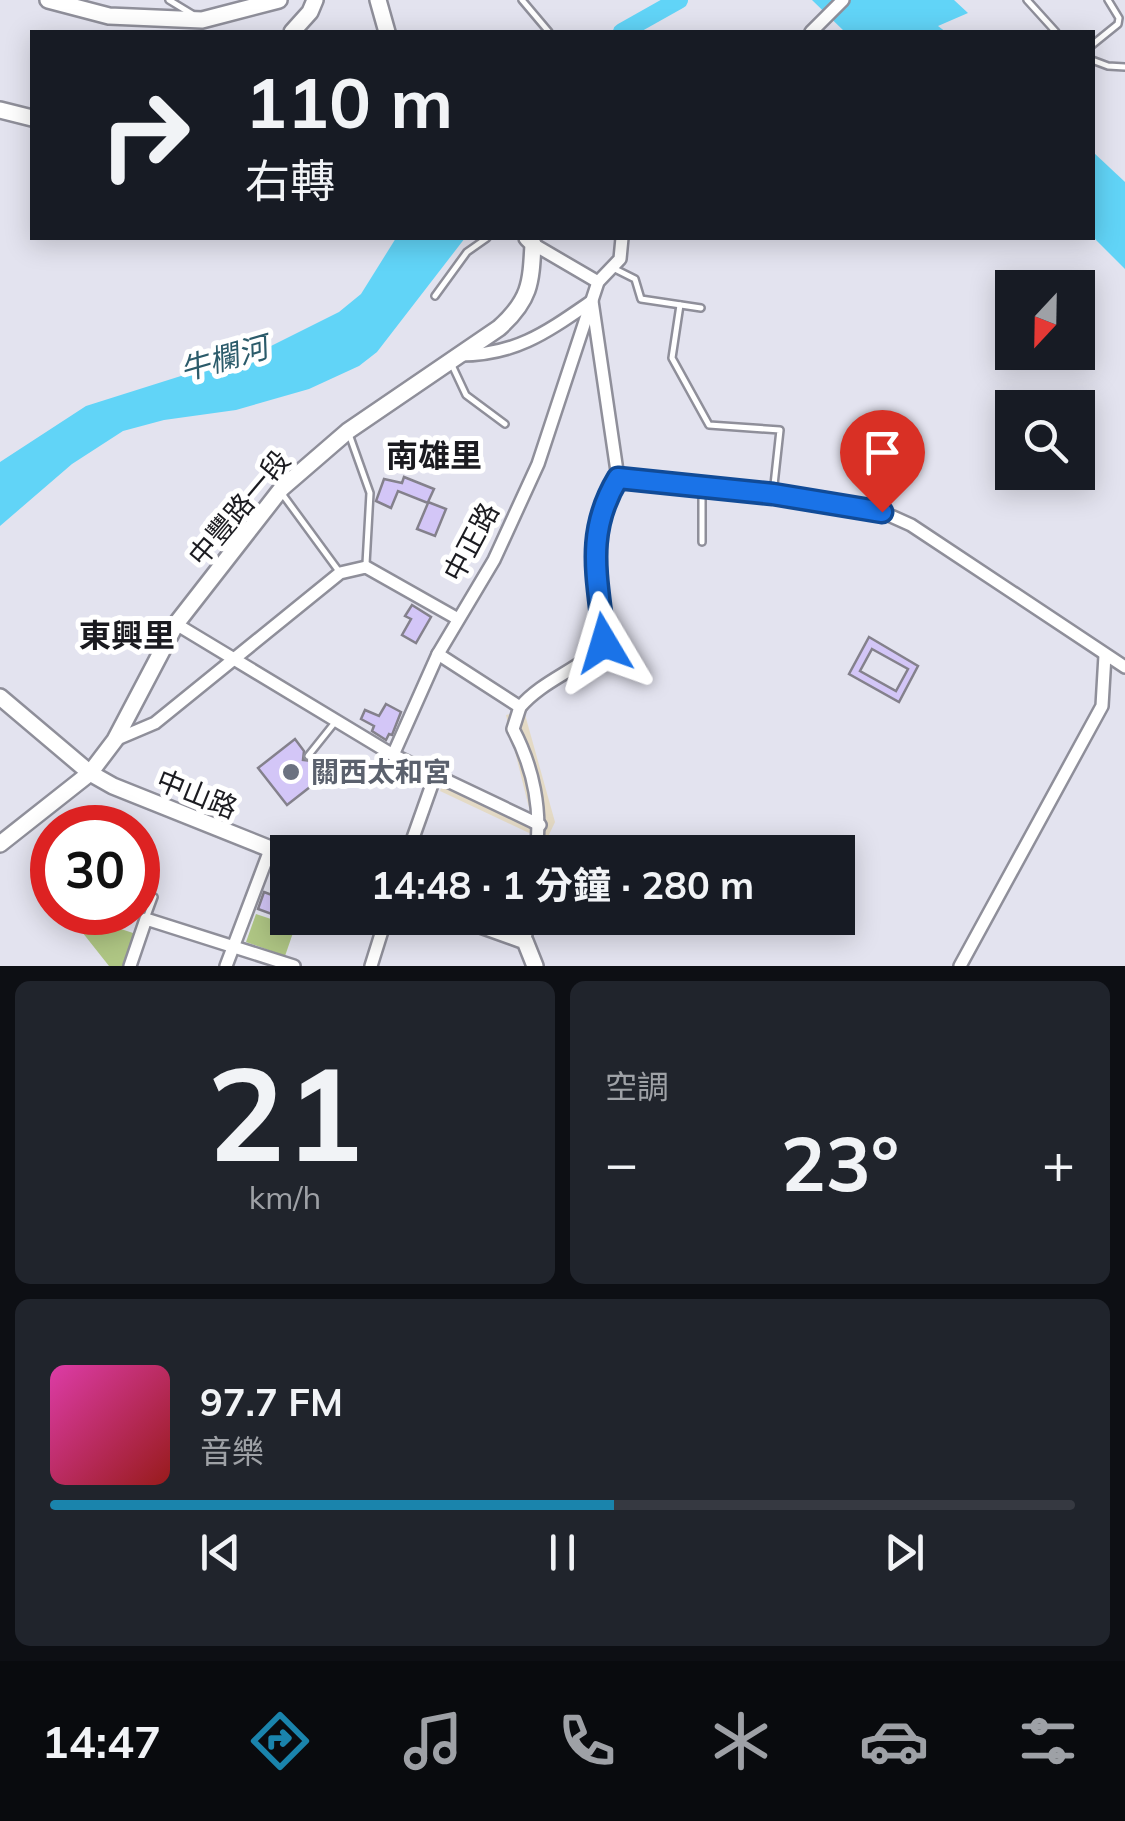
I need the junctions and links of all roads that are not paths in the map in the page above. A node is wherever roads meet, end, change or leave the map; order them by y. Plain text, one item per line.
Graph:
1 (48, 0) edge
2 (168, 0) edge
3 (211, 0) edge
4 (279, 0) edge
5 (315, 0) edge
6 (378, 0) edge
7 (522, 0) edge
8 (844, 0) edge
9 (1027, 0) edge
10 (1108, 0) edge
11 (207, 24) edge
12 (294, 30) edge
13 (386, 30) edge
14 (547, 30) edge
15 (813, 30) edge
16 (1054, 30) edge
17 (1095, 42) edge
18 (1095, 61) edge
19 (1125, 68) edge
20 (0, 110) edge
21 (30, 118) edge
22 (484, 240) edge
23 (622, 240) edge
24 (530, 241) edge
25 (612, 268) junction
26 (598, 282) junction
27 (435, 296) dead end
28 (592, 301) junction
29 (680, 305) junction
30 (701, 308) dead end
31 (454, 358) junction
32 (505, 424) dead end
33 (348, 431) junction
34 (618, 478) junction
35 (702, 486) junction
36 (280, 490) junction
37 (773, 494) junction
38 (702, 542) dead end
39 (366, 567) junction
40 (340, 573) junction
41 (458, 619) junction
42 (176, 624) junction
43 (438, 654) junction
44 (1105, 655) junction
45 (233, 660) junction
46 (1125, 668) edge
47 (0, 697) edge
48 (520, 707) junction
49 (336, 721) junction
50 (115, 740) junction
51 (393, 755) junction
52 (308, 756) dead end
53 (90, 773) junction
54 (435, 776) junction
55 (540, 825) junction
56 (414, 835) edge
57 (539, 835) edge
58 (0, 844) edge
59 (270, 850) joint
60 (160, 922) edge
61 (140, 935) edge
62 (381, 935) edge
63 (508, 935) edge
64 (526, 935) edge
65 (525, 941) junction
66 (234, 945) junction
67 (130, 966) edge
68 (226, 966) edge
69 (294, 966) edge
70 (371, 966) edge
71 (535, 966) edge
72 (960, 966) edge

1 - 11 main road
2 - 11 lane
3 - 11 lane
4 - 11 main road
5 - 12 main road
6 - 13 main road
7 - 14 lane
8 - 15 street
9 - 16 lane
10 - 17 lane
18 - 19 lane
20 - 21 main road
22 - 27 lane
23 - 25 street, 中正路
24 - 26 street
24 - 31 main road, 中豐路一段
25 - 26 street, 中正路
25 - 29 lane
26 - 28 street, 中正路
28 - 31 street
28 - 34 street
28 - 41 street, 中正路
29 - 30 lane
29 - 37 lane
31 - 32 lane
31 - 33 main road, 中豐路一段
33 - 36 main road, 中豐路一段
33 - 39 lane
34 - 35 street
34 - 48 street
35 - 37 street
35 - 38 lane
36 - 40 lane
36 - 42 main road, 中豐路一段
37 - 44 street
39 - 40 street
39 - 41 street
40 - 45 street
41 - 43 street, 中正路
42 - 45 street
42 - 50 main road, 中豐路一段
43 - 48 street
43 - 51 street, 中正路
44 - 46 street
44 - 72 street
45 - 49 street
45 - 50 street
47 - 53 main road, 中山路
48 - 55 street
49 - 51 street
49 - 52 lane
50 - 53 main road, 中豐路一段
51 - 54 street
53 - 58 main road, 中豐路一段
53 - 59 main road, 中山路
54 - 55 street
54 - 56 street
55 - 57 street
59 - 66 street
60 - 66 street
61 - 67 street
62 - 70 street
63 - 65 main road
64 - 65 street
65 - 71 main road
66 - 68 street
66 - 69 street

